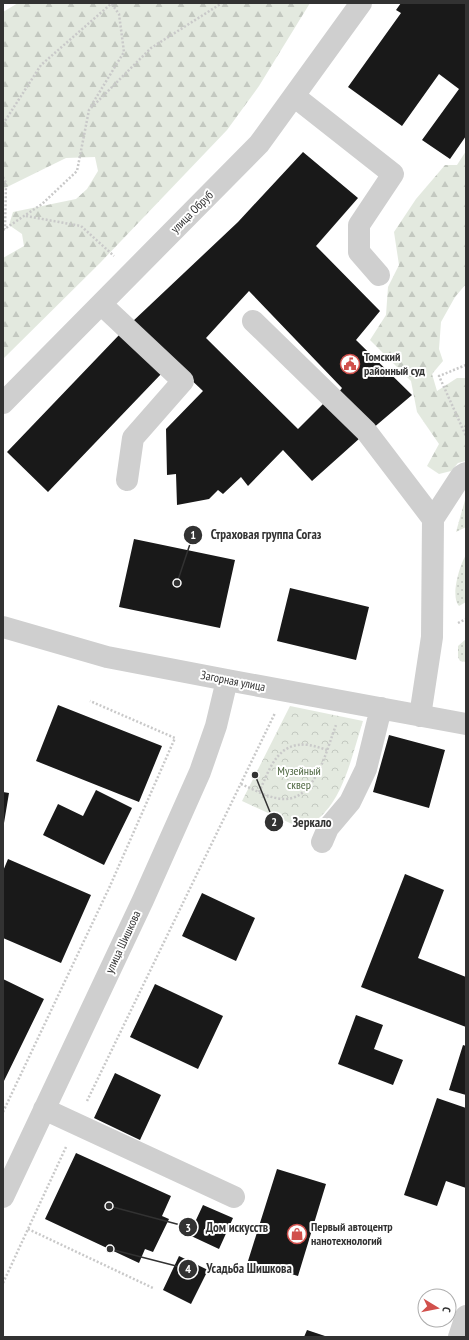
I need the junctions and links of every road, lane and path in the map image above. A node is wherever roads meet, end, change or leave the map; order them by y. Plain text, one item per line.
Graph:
1 (112, 3) edge
2 (222, 3) edge
3 (361, 3) edge
4 (294, 96) junction
5 (89, 110) junction
6 (3, 124) edge
7 (3, 177) edge
8 (25, 216) junction
9 (4, 229) edge
10 (115, 256) dead end
11 (379, 274) dead end
12 (101, 304) junction
13 (253, 321) dead end
14 (466, 365) edge
15 (3, 403) edge
16 (466, 436) edge
17 (466, 473) edge
18 (127, 480) dead end
19 (433, 519) junction
20 (3, 627) edge
21 (227, 680) junction
22 (286, 691) junction
23 (90, 701) dead end
24 (345, 702) junction
25 (381, 708) junction
26 (420, 716) junction
27 (466, 724) edge
28 (327, 750) junction
29 (241, 784) junction
30 (259, 792) junction
31 (322, 842) dead end
32 (44, 1109) junction
33 (3, 1112) edge
34 (76, 1124) junction
35 (3, 1197) edge
36 (234, 1197) dead end
37 (28, 1229) junction
38 (3, 1283) edge
39 (153, 1288) dead end
40 (466, 1316) edge
41 (459, 1337) edge

1 - 5 path
1 - 6 path
2 - 5 path
3 - 4 street, улица Обруб
4 - 11 street
4 - 12 street, улица Обруб
5 - 8 path
7 - 9 path
8 - 9 path
8 - 10 path
12 - 15 street, улица Обруб
12 - 18 street
13 - 19 street
14 - 16 path
17 - 19 street
19 - 26 street
20 - 21 street, Загорная улица
21 - 22 street, Загорная улица
21 - 32 street, улица Шишкова
22 - 24 street, Загорная улица
22 - 29 path
23 - 33 path
24 - 25 street, Загорная улица
24 - 28 path
25 - 26 street, Загорная улица
25 - 31 street
26 - 27 street, Загорная улица
28 - 30 path
28 - 30 path
29 - 30 path
29 - 34 path
32 - 34 street
32 - 35 street, улица Шишкова
34 - 36 street
34 - 37 path
37 - 38 path
37 - 39 path
40 - 41 street

